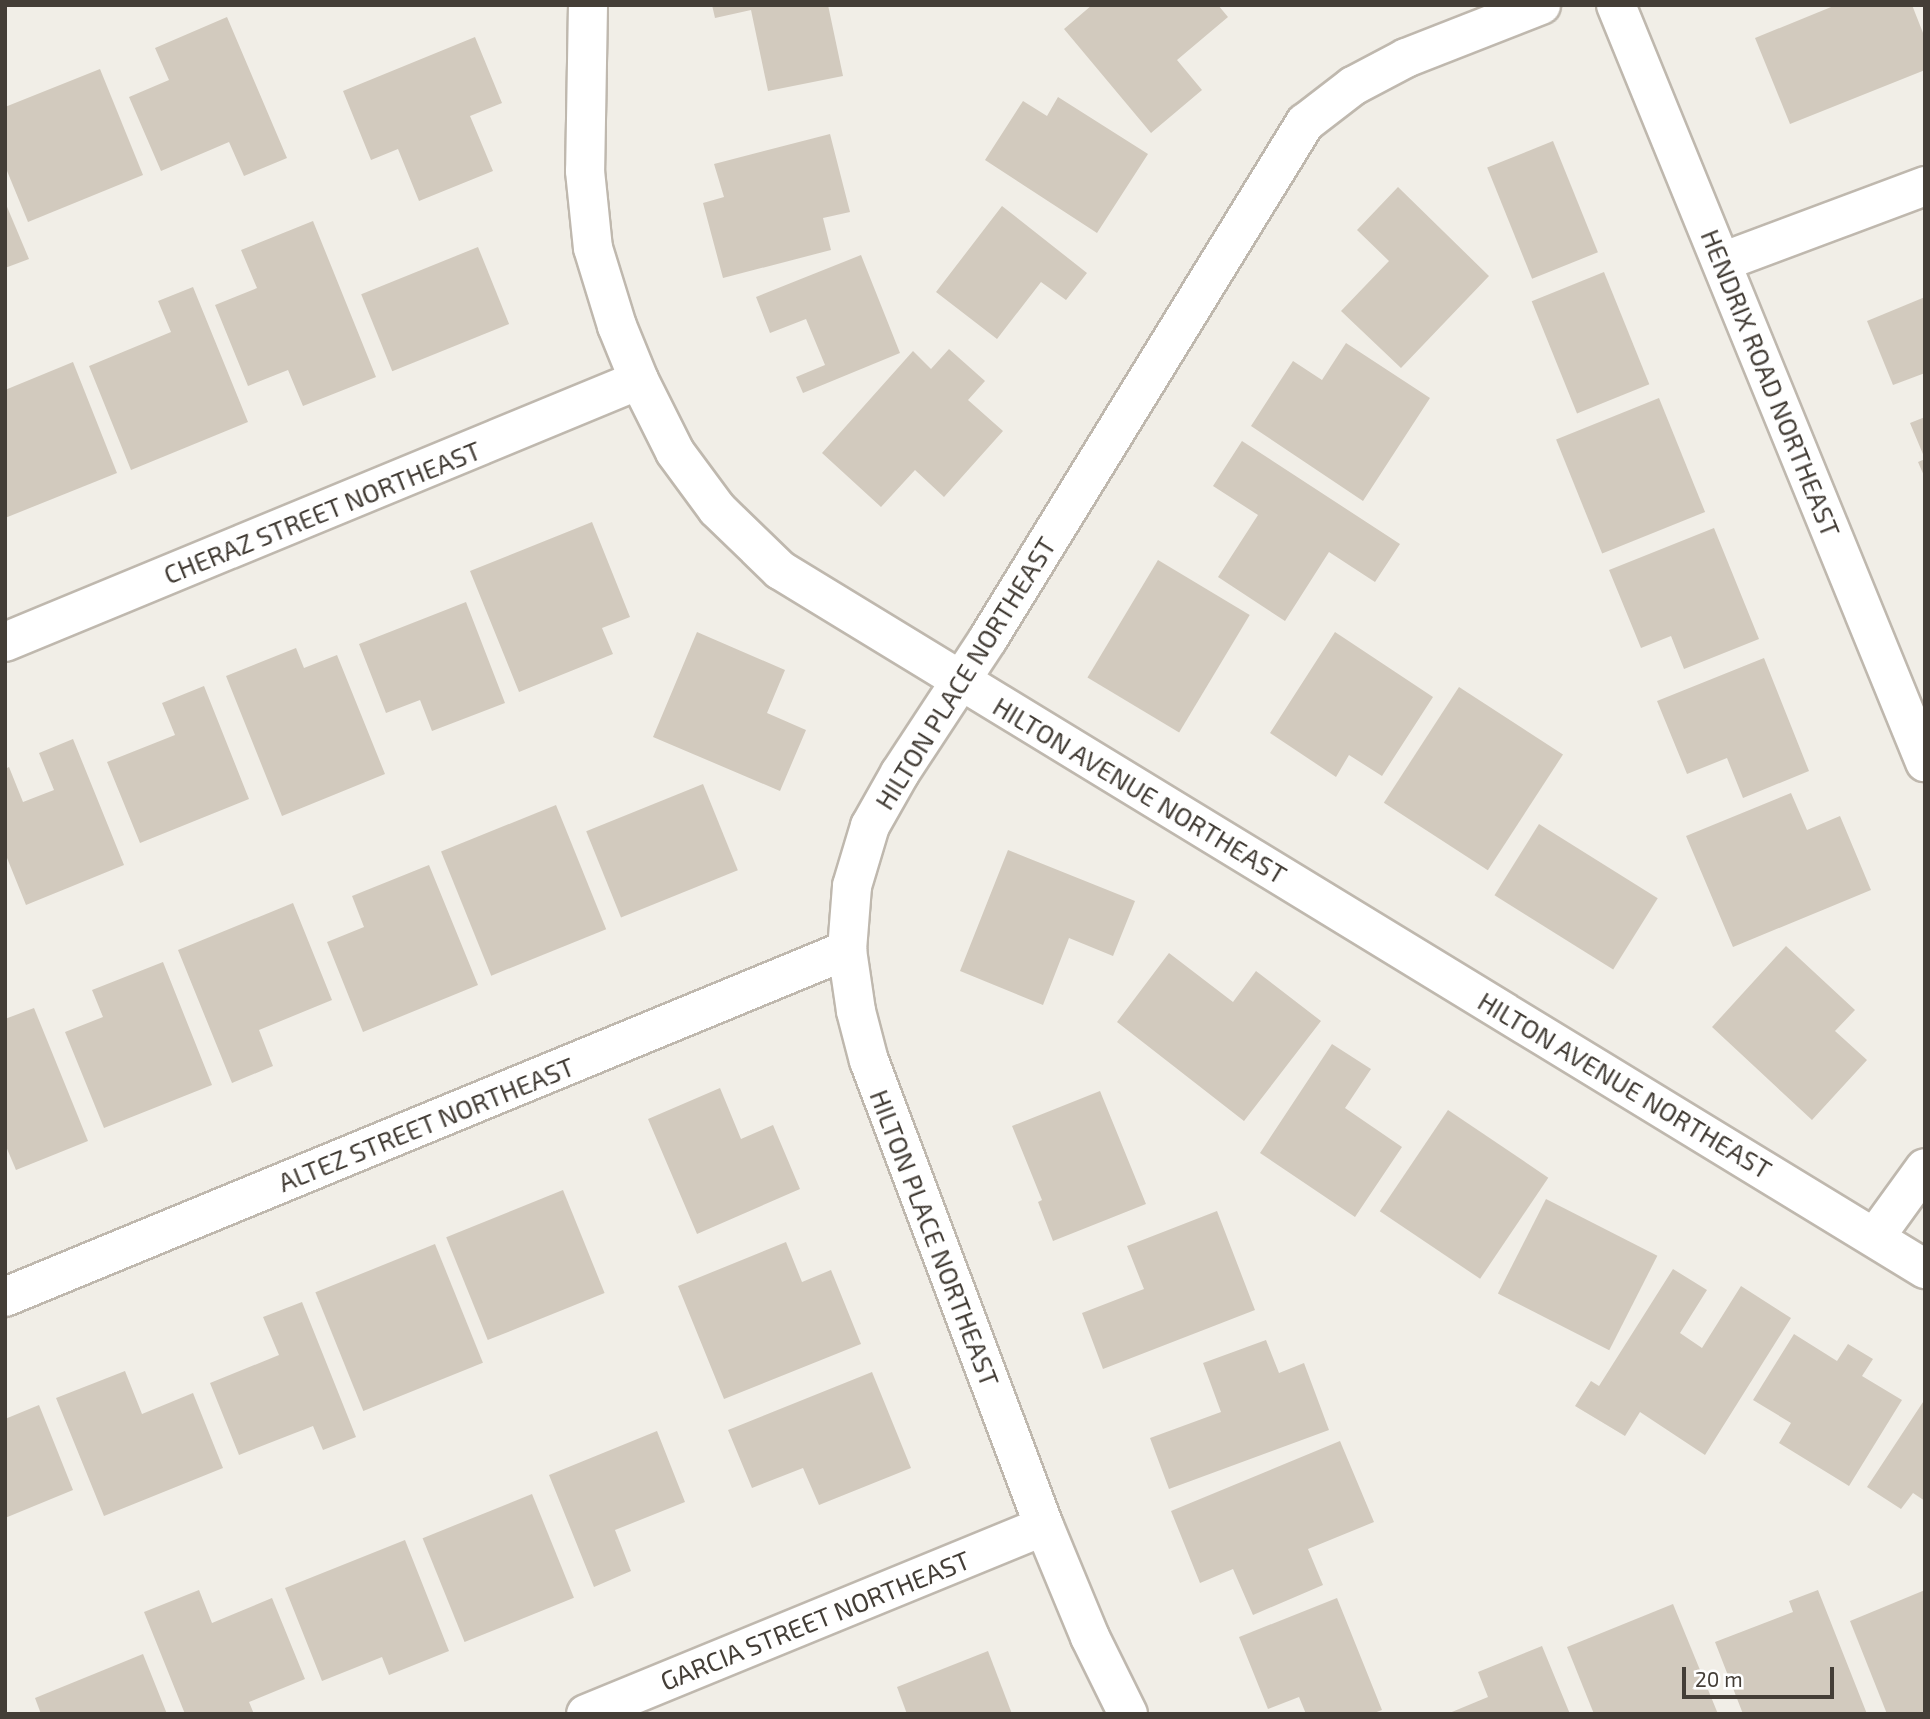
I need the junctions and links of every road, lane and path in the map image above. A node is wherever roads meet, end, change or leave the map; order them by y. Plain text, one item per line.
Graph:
1 (588, 5) edge
2 (1541, 5) edge
3 (1616, 5) edge
4 (1925, 186) edge
5 (1722, 262) junction
6 (639, 380) junction
7 (5, 642) edge
8 (962, 681) junction
9 (1925, 762) edge
10 (847, 950) junction
11 (1925, 1168) edge
12 (1875, 1237) junction
13 (1925, 1269) edge
14 (5, 1297) edge
15 (1044, 1526) junction
16 (586, 1714) edge
17 (1128, 1714) edge

1 - 6 street, HILTON AVENUE NORTHEAST
2 - 8 street, HILTON PLACE NORTHEAST
3 - 5 street, HENDRIX ROAD NORTHEAST
4 - 5 street
5 - 9 street, HENDRIX ROAD NORTHEAST
6 - 7 street, CHERAZ STREET NORTHEAST
6 - 8 street, HILTON AVENUE NORTHEAST
8 - 10 street, HILTON PLACE NORTHEAST
8 - 12 street, HILTON AVENUE NORTHEAST
10 - 14 street, ALTEZ STREET NORTHEAST
10 - 15 street, HILTON PLACE NORTHEAST
11 - 12 street
12 - 13 street, HILTON AVENUE NORTHEAST
15 - 16 street, GARCIA STREET NORTHEAST
15 - 17 street, HILTON PLACE NORTHEAST

